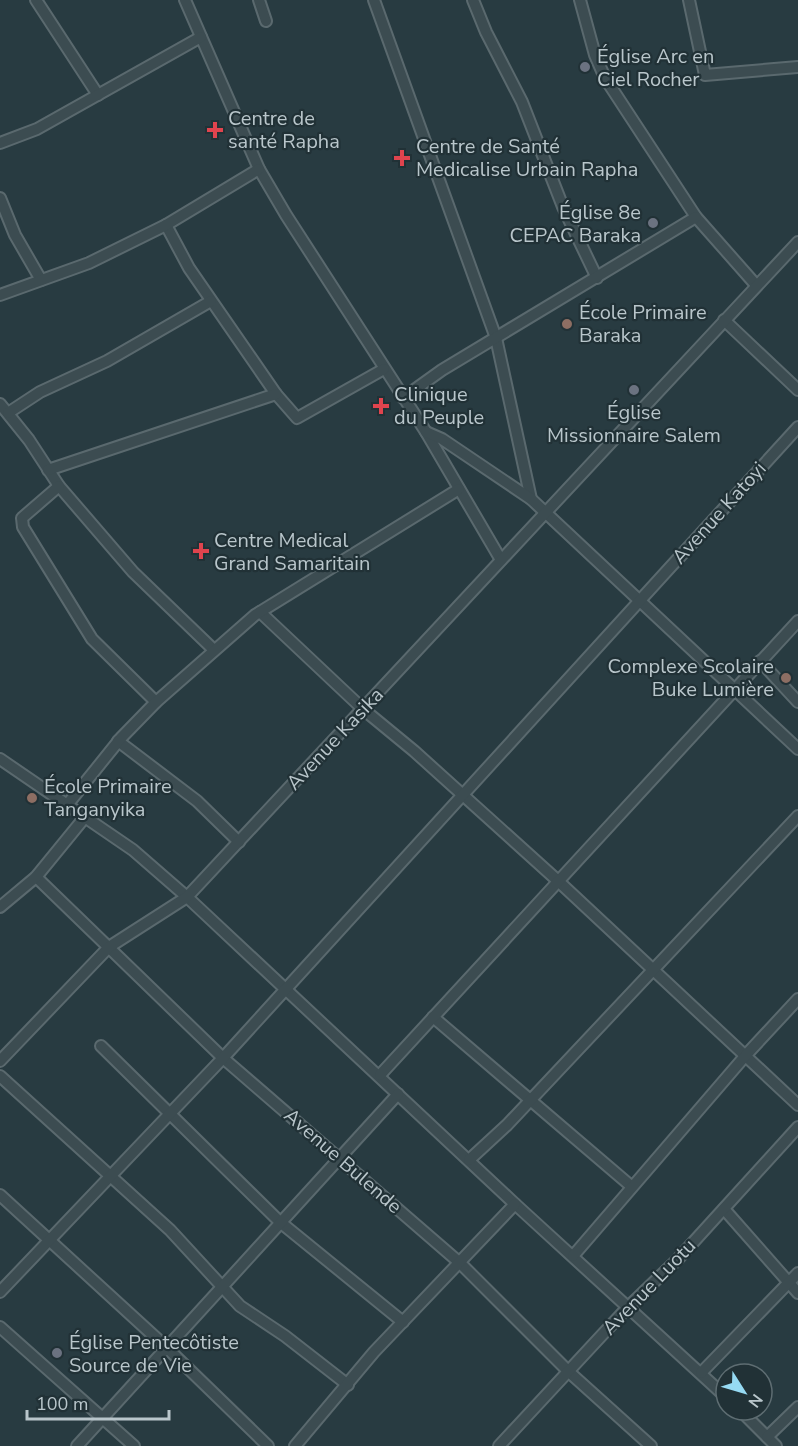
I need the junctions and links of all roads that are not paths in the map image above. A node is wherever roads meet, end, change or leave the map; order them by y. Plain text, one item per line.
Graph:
1 (36, 0) edge
2 (185, 0) edge
3 (259, 0) edge
4 (374, 0) edge
5 (473, 0) edge
6 (580, 0) edge
7 (689, 0) edge
8 (266, 21) dead end
9 (201, 37) junction
10 (798, 67) edge
11 (98, 95) junction
12 (0, 143) edge
13 (260, 169) junction
14 (0, 198) edge
15 (696, 218) junction
16 (166, 225) junction
17 (798, 242) edge
18 (597, 278) junction
19 (41, 280) junction
20 (756, 285) junction
21 (0, 295) edge
22 (211, 301) junction
23 (724, 320) junction
24 (496, 338) junction
25 (384, 369) junction
26 (798, 390) edge
27 (276, 394) junction
28 (403, 398) junction
29 (0, 404) edge
30 (8, 413) junction
31 (798, 427) edge
32 (426, 432) junction
33 (48, 470) junction
34 (58, 486) junction
35 (459, 489) junction
36 (531, 499) junction
37 (544, 512) junction
38 (501, 560) junction
39 (641, 600) junction
40 (260, 612) junction
41 (798, 621) edge
42 (214, 650) junction
43 (760, 662) junction
44 (735, 689) junction
45 (156, 702) junction
46 (798, 702) edge
47 (363, 709) junction
48 (118, 741) junction
49 (798, 749) edge
50 (0, 759) edge
51 (461, 794) junction
52 (67, 805) junction
53 (798, 816) edge
54 (85, 817) junction
55 (239, 842) junction
56 (36, 877) junction
57 (557, 880) junction
58 (187, 897) junction
59 (0, 907) edge
60 (109, 947) junction
61 (654, 970) junction
62 (285, 990) junction
63 (798, 999) edge
64 (433, 1017) junction
65 (101, 1047) dead end
66 (746, 1055) junction
67 (223, 1058) junction
68 (0, 1061) edge
69 (380, 1075) junction
70 (0, 1076) edge
71 (398, 1094) junction
72 (531, 1100) junction
73 (798, 1105) edge
74 (169, 1116) junction
75 (798, 1127) edge
76 (339, 1156) junction
77 (469, 1160) junction
78 (109, 1175) junction
79 (631, 1186) junction
80 (0, 1195) edge
81 (515, 1204) junction
82 (723, 1209) junction
83 (280, 1221) junction
84 (49, 1240) junction
85 (573, 1256) junction
86 (460, 1263) junction
87 (798, 1273) edge
88 (789, 1282) junction
89 (220, 1287) junction
90 (0, 1292) edge
91 (798, 1293) edge
92 (628, 1307) junction
93 (403, 1322) junction
94 (0, 1327) edge
95 (166, 1347) junction
96 (569, 1372) junction
97 (701, 1373) junction
98 (348, 1385) junction
99 (714, 1385) edge
100 (798, 1407) edge
101 (103, 1418) junction
102 (752, 1422) edge
103 (767, 1437) junction
104 (77, 1446) edge
105 (134, 1446) edge
106 (268, 1446) edge
107 (295, 1446) edge
108 (499, 1446) edge
109 (651, 1446) edge
110 (776, 1446) edge

1 - 11 street
2 - 9 street
3 - 8 street
4 - 24 street
5 - 18 street
6 - 15 street
7 - 10 street
9 - 11 street
9 - 13 street
11 - 12 street
13 - 16 street
13 - 25 street
14 - 19 street
15 - 18 street
15 - 20 street
16 - 19 street
16 - 22 street
17 - 20 street, Avenue Kasika
18 - 24 street
19 - 21 street
20 - 23 street, Avenue Kasika
22 - 27 street
22 - 30 street
23 - 26 street
23 - 37 street, Avenue Kasika
24 - 28 street
24 - 36 street
25 - 27 street
25 - 28 street
27 - 33 street
28 - 32 street
29 - 30 street
30 - 33 street
31 - 39 street, Avenue Katoyi
32 - 35 street
32 - 36 street
33 - 34 street
34 - 42 street
34 - 45 street
35 - 38 street
35 - 40 street
36 - 37 street
37 - 38 street, Avenue Kasika
37 - 39 street
38 - 47 street, Avenue Kasika
39 - 44 street
39 - 51 street, Avenue Katoyi
40 - 42 street
40 - 47 street
41 - 43 street
42 - 45 street
43 - 44 street
43 - 46 street
44 - 49 street
44 - 57 street
45 - 48 street
47 - 51 street
47 - 55 street, Avenue Kasika
48 - 52 street
48 - 55 street
50 - 52 street
51 - 57 street
51 - 62 street, Avenue Katoyi
52 - 54 street
53 - 61 street
54 - 56 street
54 - 58 street
55 - 58 street, Avenue Kasika
56 - 59 street
56 - 60 street, Avenue Bulende
57 - 61 street
57 - 64 street
58 - 60 street, Avenue Kasika
58 - 62 street
60 - 67 street, Avenue Bulende
60 - 68 street, Avenue Kasika
61 - 66 street
61 - 72 street
62 - 67 street, Avenue Katoyi
62 - 69 street
63 - 66 street
64 - 69 street
64 - 72 street
65 - 74 street
66 - 73 street
66 - 79 street
67 - 74 street, Avenue Katoyi
67 - 76 street, Avenue Bulende
69 - 71 street
70 - 78 street
71 - 76 street
71 - 77 street
72 - 77 street
72 - 79 street
74 - 78 street, Avenue Katoyi
74 - 83 street
75 - 82 street, Avenue Luotu
76 - 83 street
76 - 86 street, Avenue Bulende
77 - 81 street
78 - 84 street, Avenue Katoyi
78 - 89 street
79 - 85 street
80 - 84 street
81 - 85 street
81 - 86 street
82 - 88 street
82 - 92 street, Avenue Luotu
83 - 89 street
83 - 93 street
84 - 90 street, Avenue Katoyi
84 - 95 street
85 - 92 street
86 - 93 street
86 - 96 street, Avenue Bulende
87 - 88 street
88 - 91 street
88 - 97 street
89 - 95 street
89 - 98 street
92 - 96 street, Avenue Luotu
92 - 97 street
93 - 98 street
94 - 101 street
95 - 101 street
95 - 106 street
96 - 108 street, Avenue Luotu
96 - 109 street, Avenue Bulende
97 - 99 street
98 - 107 street
100 - 103 street
101 - 104 street
101 - 105 street
102 - 103 street
103 - 110 street

